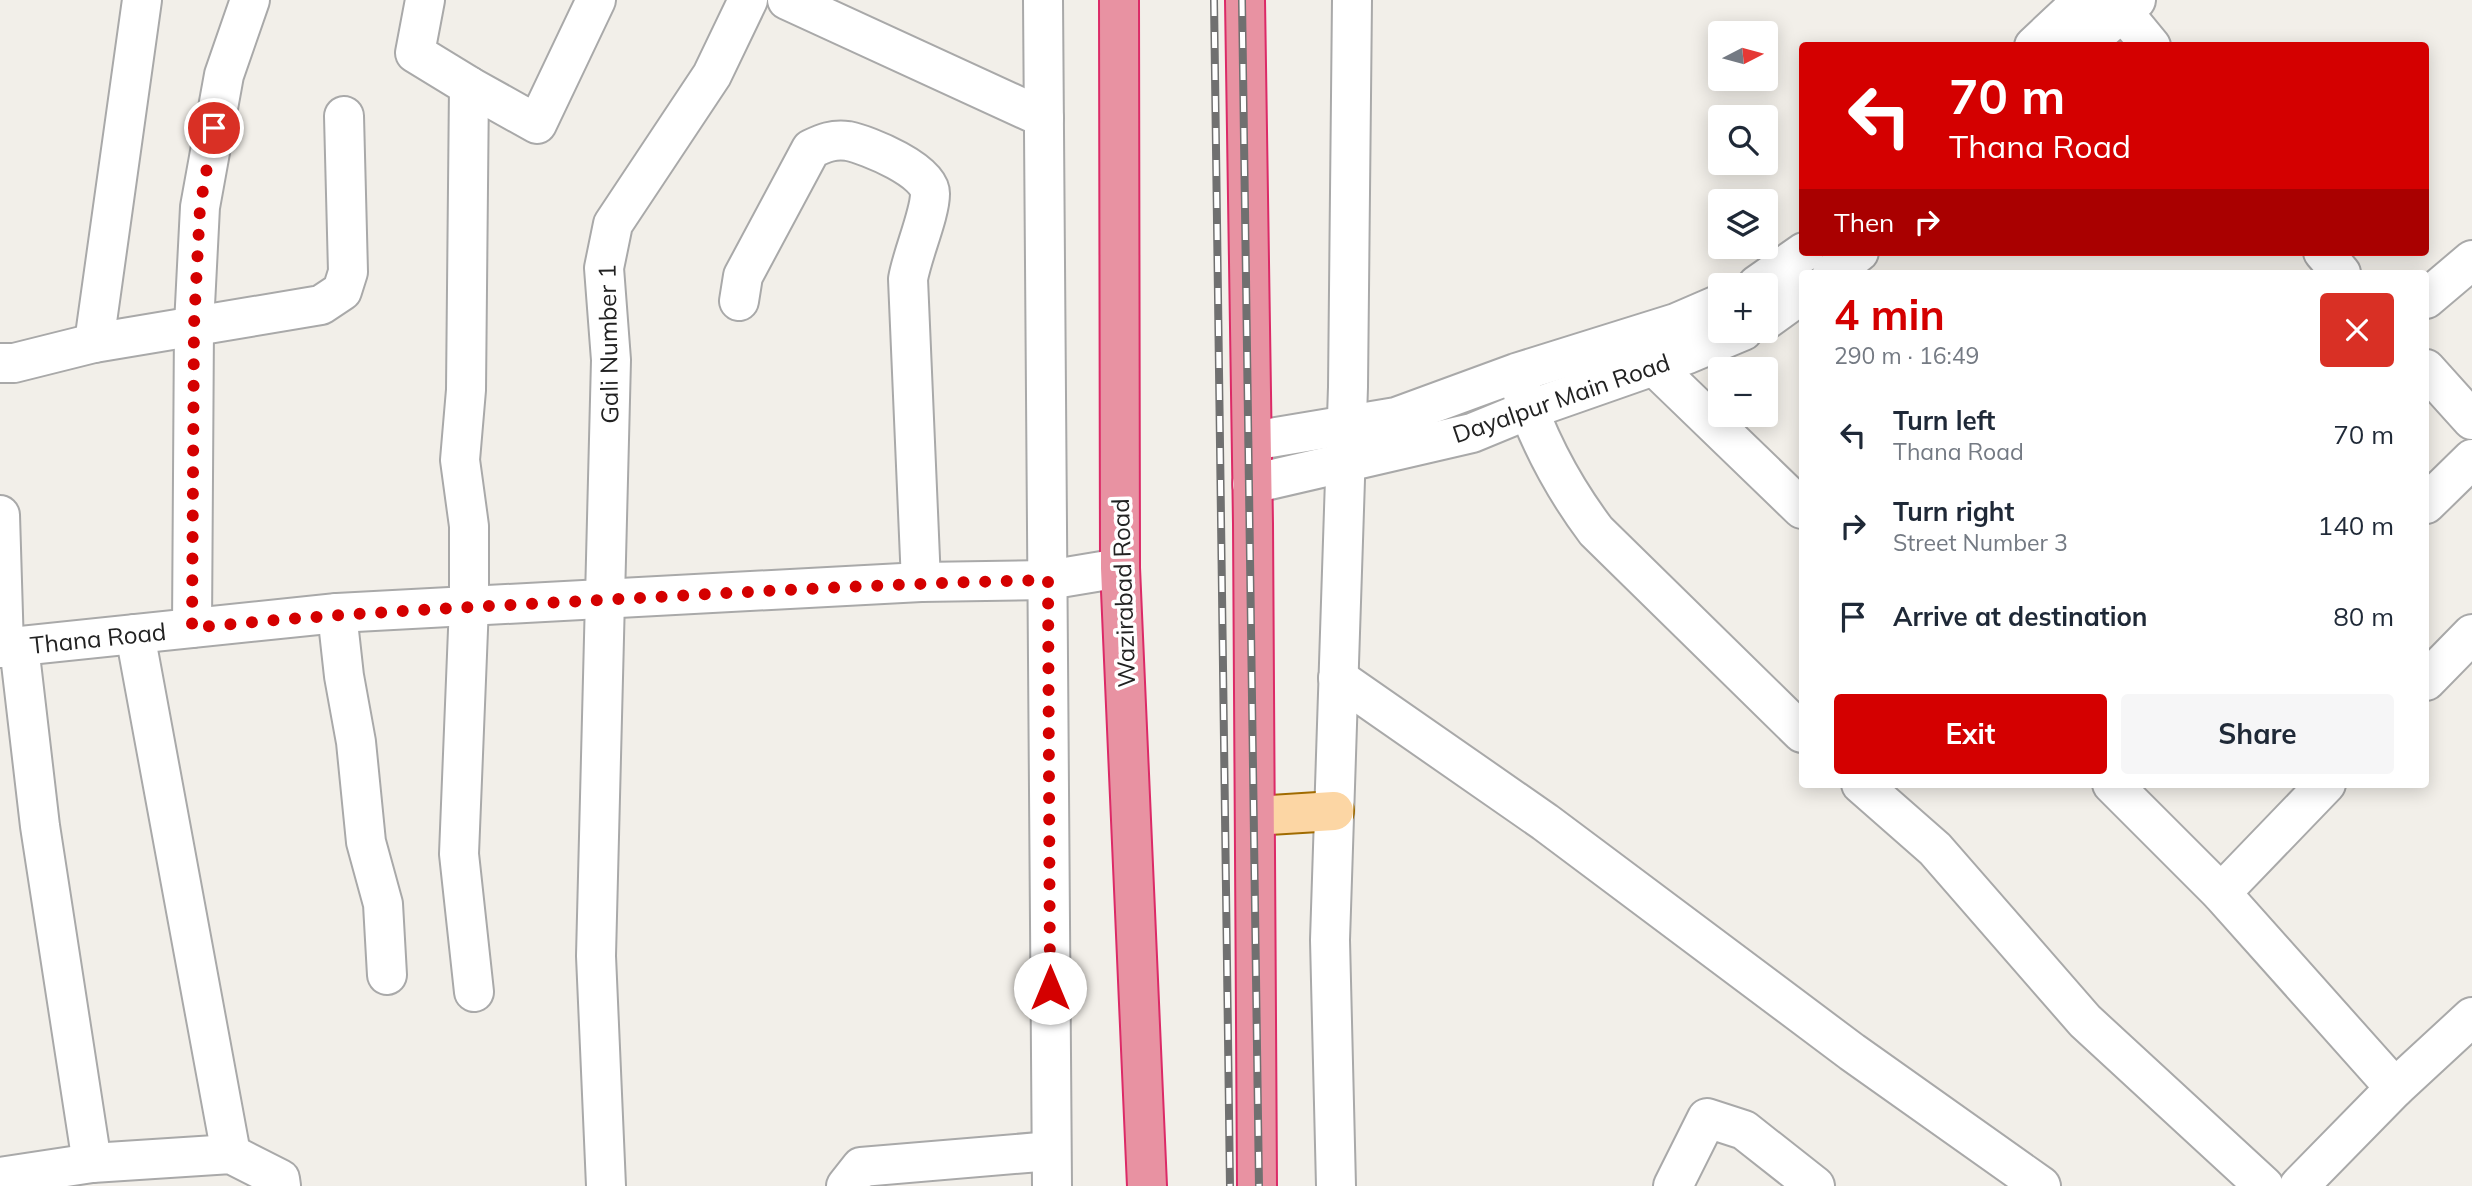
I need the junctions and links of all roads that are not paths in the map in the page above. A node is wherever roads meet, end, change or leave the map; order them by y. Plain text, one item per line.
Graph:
1 (142, 0) edge
2 (250, 0) edge
3 (425, 0) edge
4 (596, 0) edge
5 (748, 0) edge
6 (787, 0) edge
7 (1043, 0) edge
8 (1119, 0) edge
9 (1245, 0) edge
10 (1352, 0) edge
11 (2083, 0) edge
12 (2123, 3) edge
13 (2038, 42) edge
14 (2087, 42) edge
15 (2148, 42) edge
16 (469, 86) junction
17 (344, 116) dead end
18 (1044, 118) junction
19 (1799, 256) edge
20 (1855, 256) edge
21 (2326, 256) edge
22 (2472, 260) edge
23 (1836, 270) edge
24 (2338, 270) edge
25 (1774, 273) edge
26 (1799, 296) edge
27 (2429, 296) edge
28 (738, 302) dead end
29 (1708, 309) edge
30 (1778, 311) edge
31 (194, 325) junction
32 (94, 343) junction
33 (1712, 343) edge
34 (0, 363) edge
35 (1654, 366) junction
36 (2429, 372) edge
37 (1516, 373) junction
38 (1528, 410) junction
39 (2472, 419) edge
40 (1346, 425) junction
41 (1252, 441) junction
42 (2472, 459) edge
43 (1345, 464) junction
44 (1252, 484) junction
45 (2429, 501) edge
46 (1799, 506) edge
47 (0, 515) edge
48 (1121, 569) junction
49 (1048, 580) junction
50 (921, 582) junction
51 (607, 600) junction
52 (469, 605) junction
53 (337, 613) junction
54 (192, 628) junction
55 (135, 634) junction
56 (2472, 634) edge
57 (8, 647) edge
58 (1338, 678) junction
59 (2429, 678) edge
60 (1799, 730) edge
61 (1866, 788) edge
62 (2322, 788) edge
63 (2130, 790) edge
64 (1334, 811) junction
65 (1255, 816) junction
66 (2221, 893) junction
67 (387, 975) dead end
68 (474, 992) dead end
69 (2472, 1017) edge
70 (2395, 1088) junction
71 (232, 1154) junction
72 (92, 1163) junction
73 (1051, 1169) edge
74 (0, 1177) edge
75 (281, 1186) edge
76 (606, 1186) edge
77 (846, 1186) edge
78 (1147, 1186) edge
79 (1257, 1186) edge
80 (1336, 1186) edge
81 (1673, 1186) edge
82 (1815, 1186) edge
83 (2041, 1186) edge
84 (2264, 1186) edge
85 (2299, 1186) edge

1 - 32 street
2 - 31 street
3 - 16 street
4 - 16 street
5 - 51 street, Gali Number 1
6 - 18 street
7 - 18 street
8 - 48 highway, Wazirabad Road
9 - 41 highway
10 - 40 street
11 - 13 street
12 - 14 street
12 - 15 street
16 - 52 street
17 - 31 street
18 - 49 street
19 - 25 street
20 - 23 street
21 - 24 street
22 - 27 street
26 - 30 street
28 - 50 street
29 - 37 street, Dayalpur Main Road
31 - 32 street
31 - 54 street
32 - 34 street
33 - 35 street, Dayalpur Main Road
35 - 38 street, Dayalpur Main Road
35 - 46 street
36 - 39 street
37 - 38 street
37 - 40 street, Dayalpur Main Road
38 - 43 street, Dayalpur Main Road
38 - 60 street
40 - 41 street, Dayalpur Main Road
40 - 43 street
41 - 44 highway
42 - 45 street
43 - 44 street, Dayalpur Main Road
43 - 58 street
44 - 65 highway
47 - 57 street, Thana Road
48 - 49 street, Thana Road
48 - 78 highway, Wazirabad Road
49 - 50 street, Thana Road
49 - 73 street
50 - 51 street, Thana Road
51 - 52 street, Thana Road
51 - 76 street, Gali Number 1
52 - 53 street, Thana Road
52 - 68 street
53 - 54 street, Thana Road
53 - 67 street
54 - 55 street, Thana Road
55 - 57 street, Thana Road
55 - 71 street
56 - 59 street
57 - 72 street
58 - 64 street
58 - 83 street
61 - 84 street
62 - 66 street
63 - 66 street
64 - 65 main road
64 - 80 street
65 - 79 highway
66 - 70 street
69 - 70 street
70 - 85 street
71 - 72 street
71 - 75 street
72 - 74 street
73 - 77 street
81 - 82 street

